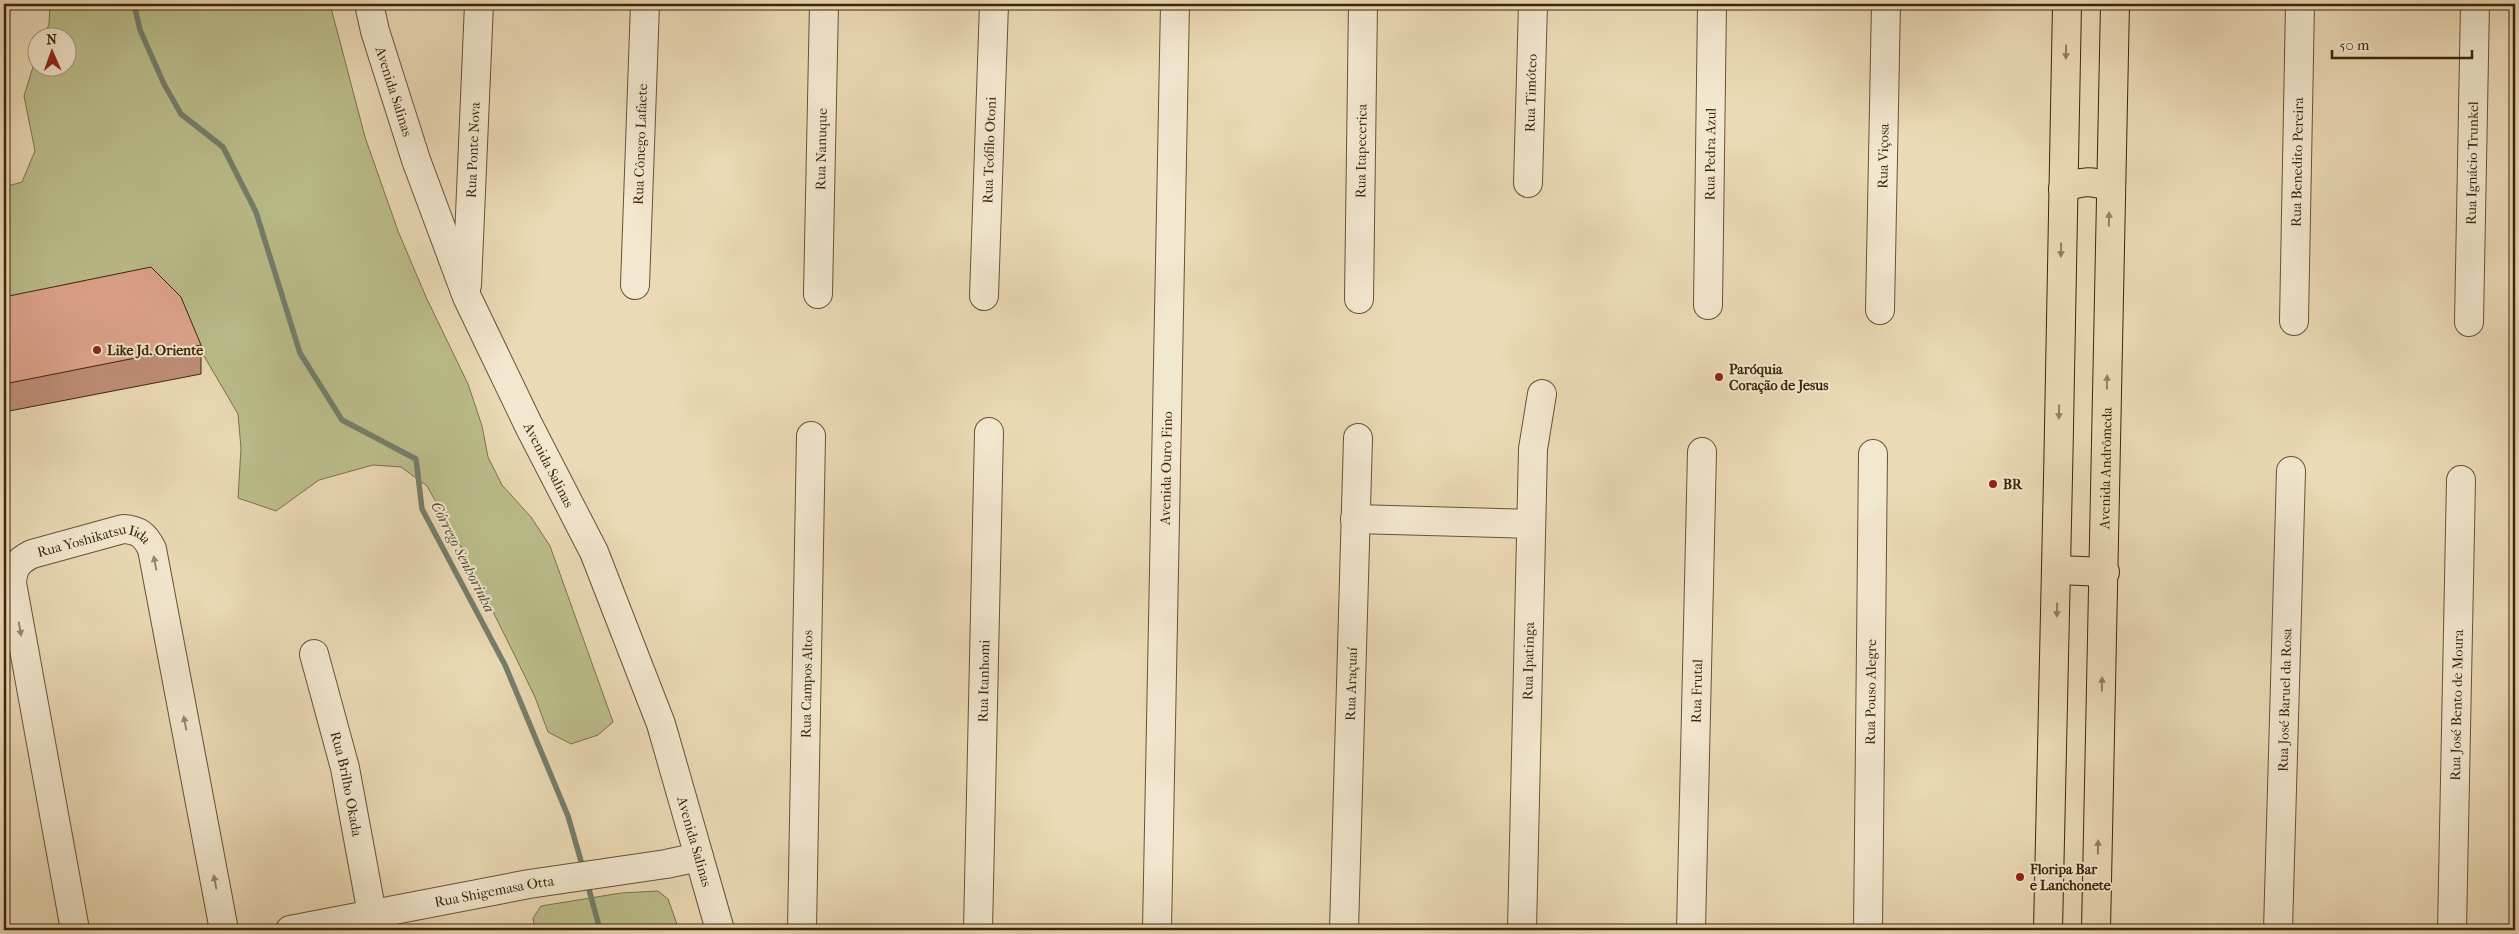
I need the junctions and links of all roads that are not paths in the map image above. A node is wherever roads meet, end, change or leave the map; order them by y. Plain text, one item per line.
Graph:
1 (369, 4) edge
2 (478, 4) edge
3 (645, 4) edge
4 (824, 4) edge
5 (994, 4) edge
6 (1175, 4) edge
7 (1363, 4) edge
8 (1533, 4) edge
9 (1712, 4) edge
10 (1886, 4) edge
11 (2067, 4) edge
12 (2115, 4) edge
13 (2300, 4) edge
14 (2475, 4) edge
15 (1528, 183) dead end
16 (2063, 188) junction
17 (2109, 188) junction
18 (635, 285) dead end
19 (818, 294) dead end
20 (984, 296) dead end
21 (467, 297) junction
22 (1359, 299) dead end
23 (1708, 305) dead end
24 (1880, 310) dead end
25 (2294, 321) dead end
26 (2469, 322) dead end
27 (1542, 394) dead end
28 (989, 432) dead end
29 (812, 436) dead end
30 (1358, 438) dead end
31 (1702, 452) dead end
32 (1872, 454) dead end
33 (2291, 471) dead end
34 (2462, 480) dead end
35 (1355, 519) junction
36 (1531, 524) junction
37 (2058, 570) junction
38 (2105, 572) junction
39 (314, 654) dead end
40 (699, 857) junction
41 (372, 914) junction
42 (75, 930) edge
43 (224, 930) edge
44 (290, 930) edge
45 (720, 930) edge
46 (802, 930) edge
47 (978, 930) edge
48 (1157, 930) edge
49 (1344, 930) edge
50 (1522, 930) edge
51 (1691, 930) edge
52 (1868, 930) edge
53 (2048, 930) edge
54 (2096, 930) edge
55 (2278, 930) edge
56 (2452, 930) edge

1 - 21 street, Avenida Salinas
2 - 21 street, Rua Ponte Nova
3 - 18 street, Rua Cônego Lafaete
4 - 19 street, Rua Nanuque
5 - 20 street, Rua Teófilo Otoni
6 - 48 street, Avenida Ouro Fino
7 - 22 street, Rua Itapecerica
8 - 15 street, Rua Timóteo
9 - 23 street, Rua Pedra Azul
10 - 24 street, Rua Viçosa
11 -> 16 main road
12 - 17 main road, Avenida Andrômeda
13 - 25 street, Rua Benedito Pereira
14 - 26 street, Rua Ignácio Trunkel
16 - 17 main road
16 -> 37 main road
38 -> 17 main road, Avenida Andrômeda
21 - 40 street, Avenida Salinas
27 - 36 street, Rua Ipatinga
28 - 47 street, Rua Itanhomi
29 - 46 street, Rua Campos Altos
30 - 35 street, Rua Araçuaí
31 - 51 street, Rua Frutal
32 - 52 street, Rua Pouso Alegre
33 - 55 street, Rua José Baruel da Rosa
34 - 56 street, Rua José Bento de Moura
35 - 36 street
35 - 49 street, Rua Araçuaí
36 - 50 street, Rua Ipatinga
37 - 38 main road
37 -> 53 main road
54 -> 38 main road, Avenida Andrômeda
39 - 41 street, Rua Brilho Okada
40 - 41 street, Rua Shigemasa Otta
40 - 45 street, Avenida Salinas
41 - 44 street, Rua Shigemasa Otta
43 -> 42 street, Rua Yoshikatsu Iida

